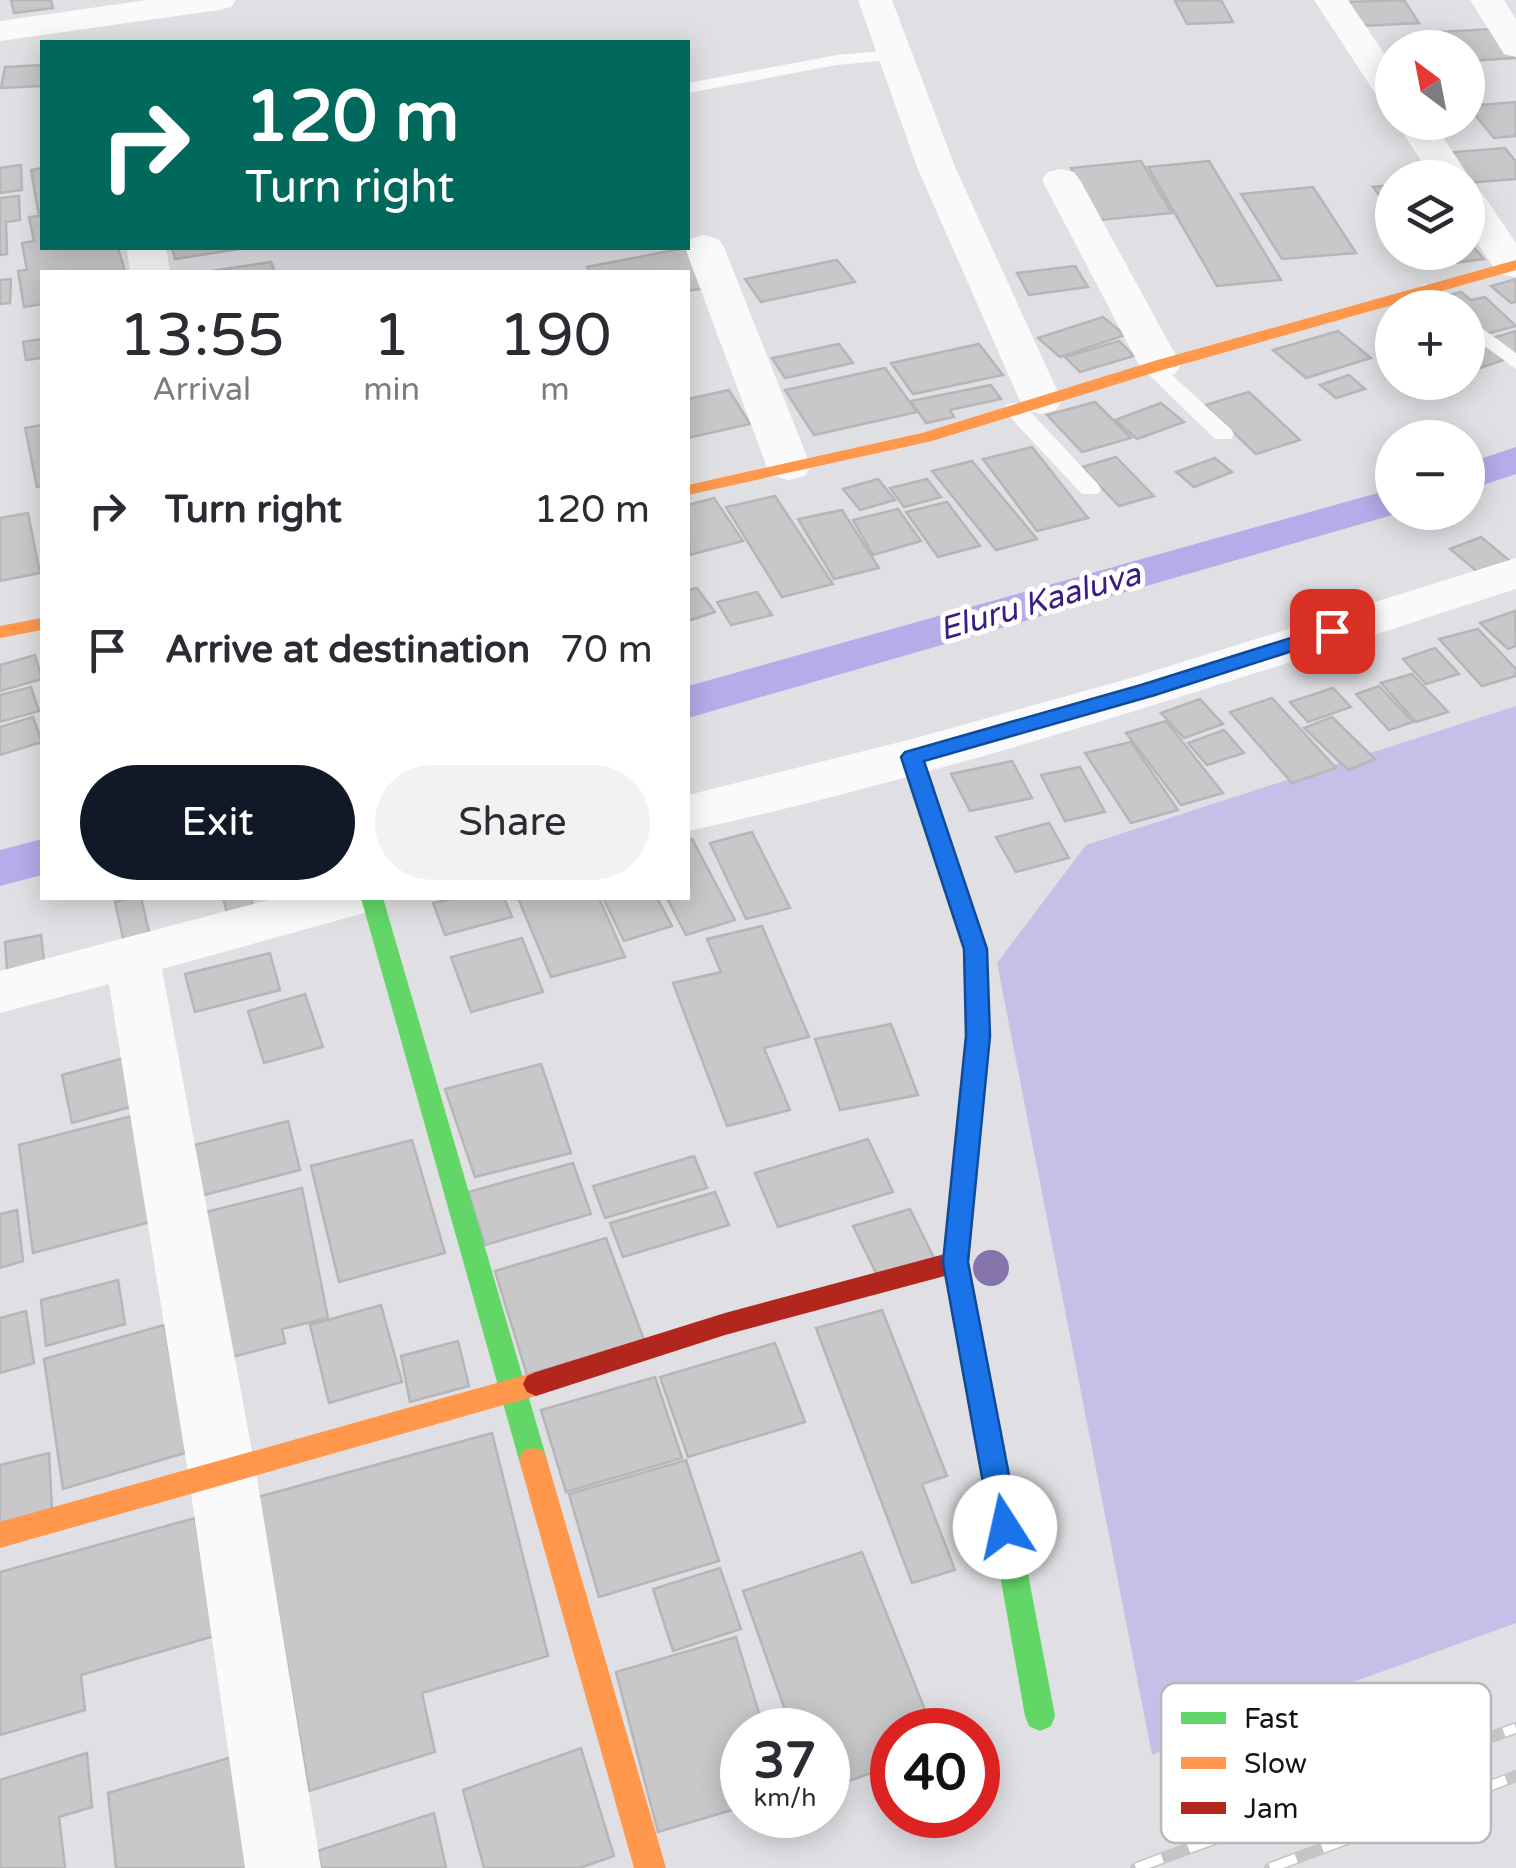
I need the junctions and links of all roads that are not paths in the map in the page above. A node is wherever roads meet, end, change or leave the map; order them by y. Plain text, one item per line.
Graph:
1 (219, 0) edge
2 (875, 0) edge
3 (1331, 0) edge
4 (1488, 0) edge
5 (145, 28) edge
6 (0, 31) edge
7 (1516, 47) edge
8 (895, 55) junction
9 (1375, 66) edge
10 (690, 88) edge
11 (1061, 180) dead end
12 (1485, 225) edge
13 (704, 247) dead end
14 (1515, 267) edge
15 (1425, 290) edge
16 (1375, 304) edge
17 (1485, 338) edge
18 (1516, 363) edge
19 (1156, 366) junction
20 (1028, 405) junction
21 (1223, 434) dead end
22 (789, 467) junction
23 (1090, 489) dead end
24 (690, 490) edge
25 (1516, 573) edge
26 (40, 624) edge
27 (0, 632) edge
28 (912, 757) junction
29 (690, 812) edge
30 (342, 900) edge
31 (373, 900) edge
32 (132, 956) junction
33 (0, 992) edge
34 (956, 1262) junction
35 (516, 1391) junction
36 (222, 1472) junction
37 (0, 1536) edge
38 (1040, 1716) dead end
39 (283, 1868) edge
40 (650, 1868) edge

1 - 5 street
2 - 8 street
3 - 9 street
4 - 7 street
5 - 6 street
8 - 10 lane
8 - 20 street
11 - 19 street
12 - 14 street
13 - 22 street
14 - 15 street
16 - 19 street
17 - 18 lane
19 - 20 street
19 - 21 lane
20 - 22 street
20 - 23 lane
22 - 24 street
25 - 28 street
26 - 27 street
28 - 29 street
28 - 34 street
30 - 32 street
31 - 35 street
32 - 33 street
32 - 36 street
34 - 35 street
34 - 38 street
35 - 36 street
35 - 40 street
36 - 37 street
36 - 39 street

